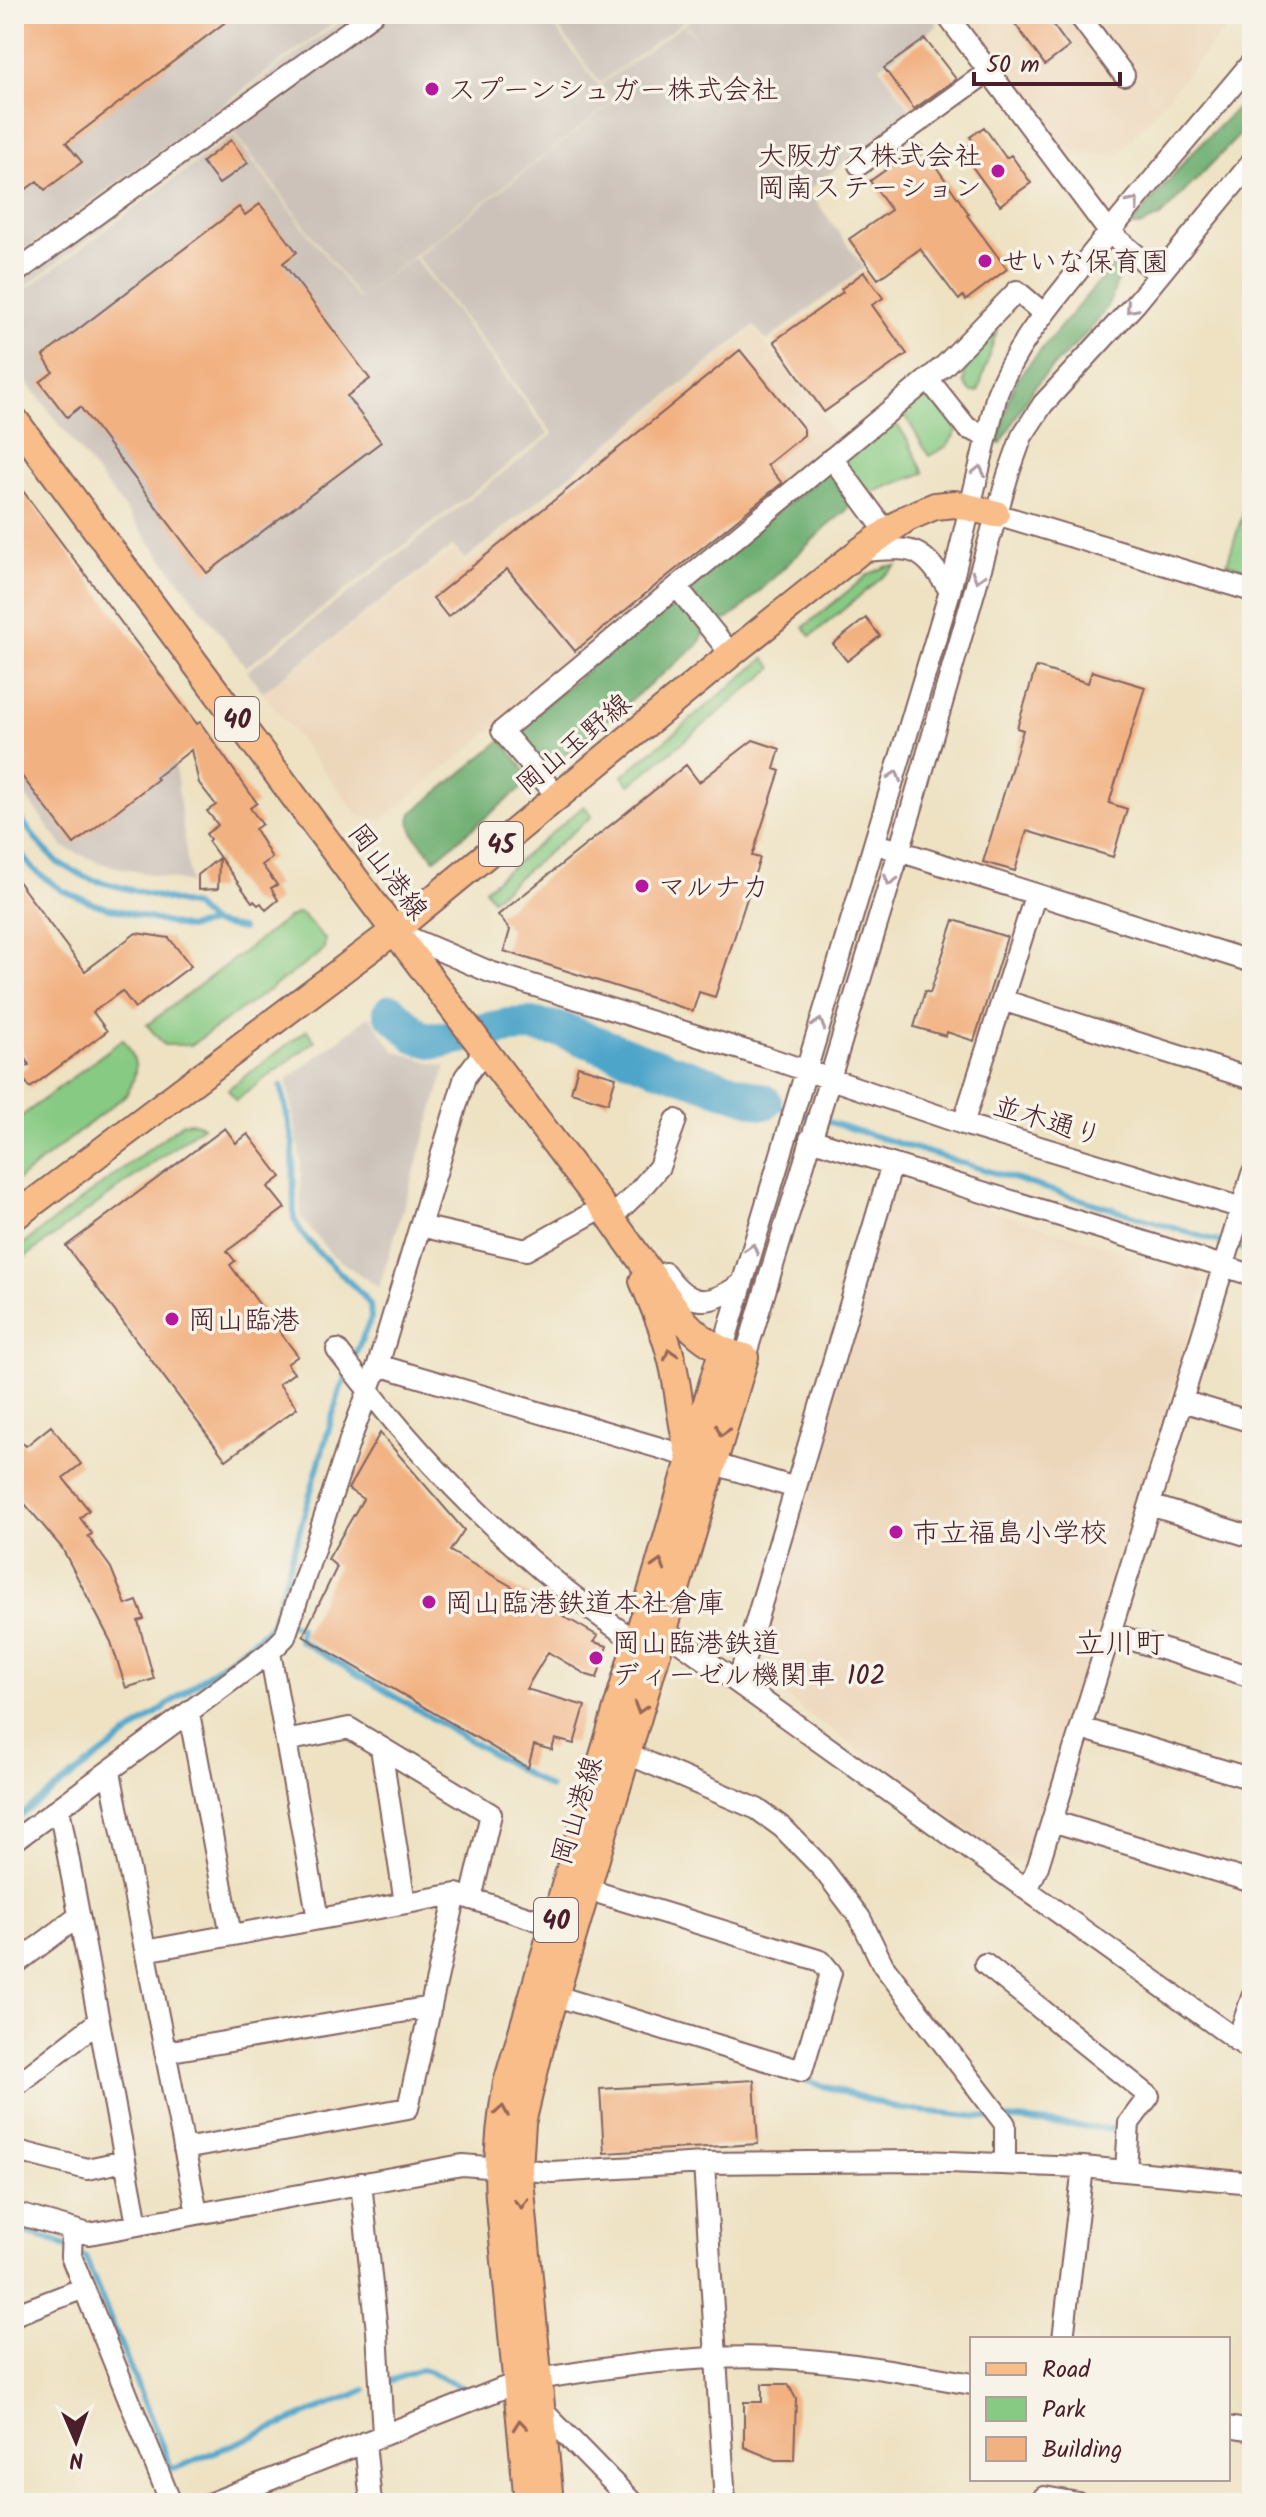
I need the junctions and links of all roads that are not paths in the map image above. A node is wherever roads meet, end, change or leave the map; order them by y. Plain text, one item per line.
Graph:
1 (373, 14) edge
2 (946, 14) edge
3 (1078, 14) edge
4 (1252, 62) edge
5 (989, 71) junction
6 (1124, 75) dead end
7 (1252, 162) edge
8 (859, 165) dead end
9 (1109, 232) junction
10 (14, 274) edge
11 (1159, 274) junction
12 (1044, 314) junction
13 (928, 379) junction
14 (14, 419) edge
15 (987, 436) junction
16 (832, 458) junction
17 (984, 510) junction
18 (887, 533) junction
19 (860, 551) junction
20 (677, 587) junction
21 (950, 591) junction
22 (1252, 591) edge
23 (731, 654) junction
24 (558, 797) junction
25 (875, 843) junction
26 (899, 852) junction
27 (1035, 896) junction
28 (394, 931) junction
29 (1252, 962) edge
30 (1002, 1000) junction
31 (485, 1050) junction
32 (805, 1071) junction
33 (828, 1079) junction
34 (1252, 1079) edge
35 (676, 1120) dead end
36 (963, 1124) junction
37 (812, 1133) junction
38 (892, 1164) junction
39 (1252, 1174) edge
40 (1247, 1209) edge
41 (14, 1217) edge
42 (613, 1221) junction
43 (420, 1226) junction
44 (1226, 1260) junction
45 (1252, 1275) edge
46 (741, 1284) junction
47 (337, 1350) dead end
48 (733, 1354) junction
49 (378, 1365) junction
50 (364, 1385) junction
51 (1182, 1401) junction
52 (1252, 1422) edge
53 (701, 1461) junction
54 (796, 1488) junction
55 (1150, 1505) junction
56 (1252, 1537) edge
57 (1110, 1633) junction
58 (650, 1636) junction
59 (270, 1652) junction
60 (1252, 1677) edge
61 (738, 1682) junction
62 (189, 1713) junction
63 (1081, 1728) junction
64 (286, 1741) junction
65 (381, 1748) junction
66 (616, 1749) junction
67 (110, 1772) junction
68 (1252, 1779) edge
69 (59, 1808) junction
70 (1052, 1821) junction
71 (14, 1841) edge
72 (1252, 1882) edge
73 (576, 1886) junction
74 (1027, 1890) junction
75 (464, 1896) junction
76 (405, 1903) junction
77 (79, 1916) junction
78 (318, 1919) junction
79 (564, 1928) junction
80 (231, 1935) junction
81 (145, 1951) junction
82 (985, 1964) dead end
83 (14, 1965) edge
84 (545, 1992) junction
85 (1252, 1997) edge
86 (431, 2007) junction
87 (99, 2021) junction
88 (1245, 2046) edge
89 (165, 2052) junction
90 (14, 2087) edge
91 (184, 2149) junction
92 (14, 2150) edge
93 (125, 2161) junction
94 (704, 2163) junction
95 (1005, 2164) junction
96 (1083, 2167) junction
97 (508, 2168) junction
98 (1126, 2171) junction
99 (361, 2183) junction
100 (1252, 2183) edge
101 (14, 2213) edge
102 (197, 2213) junction
103 (137, 2224) junction
104 (72, 2240) junction
105 (84, 2288) junction
106 (14, 2315) edge
107 (1063, 2337) edge
108 (715, 2358) junction
109 (527, 2381) junction
110 (970, 2384) edge
111 (540, 2408) junction
112 (1230, 2427) edge
113 (1252, 2431) edge
114 (374, 2438) junction
115 (1044, 2493) edge
116 (171, 2503) edge
117 (211, 2503) edge
118 (371, 2503) edge
119 (528, 2503) edge
120 (550, 2503) edge
121 (633, 2503) edge
122 (725, 2503) edge
123 (1078, 2503) edge

1 - 10 street
2 - 5 street
3 - 6 street
9 -> 4 street
5 - 8 street
5 - 9 street
7 - 11 street
9 - 11 street
9 - 12 street
11 -> 17 street
12 - 13 street
12 - 15 street
13 - 15 street
13 - 16 street
14 - 28 main road, 岡山港線 / 40
17 -> 15 street
16 - 18 street
16 - 20 street
17 - 18 main road, 岡山玉野線 / 45
17 - 21 street
17 - 22 street
17 -> 26 street
18 - 19 main road, 岡山玉野線 / 45
19 - 21 street
19 - 23 main road, 岡山玉野線 / 45
20 - 23 street
20 - 24 street
25 -> 21 street
23 - 24 main road, 岡山玉野線 / 45
24 - 28 main road, 岡山玉野線 / 45
25 - 26 street
32 -> 25 street
26 - 27 street
26 -> 33 street
27 - 29 street
27 - 30 street
28 - 31 main road, 岡山港線 / 40
28 - 32 street, 並木通り
28 - 41 main road, 岡山玉野線 / 45
30 - 34 street
30 - 36 street
31 - 42 main road, 岡山港線 / 40
31 - 43 street
32 - 33 street, 並木通り
46 -> 32 street
33 - 36 street, 並木通り
33 - 37 street
35 - 42 street
36 - 40 street, 並木通り
37 - 38 street
37 - 48 street
38 - 44 street
38 - 54 street
39 - 40 street
40 - 44 street
42 - 43 street
42 - 46 street
42 - 48 main road, 岡山港線 / 40
53 -> 42 main road, 40
43 - 49 street
44 - 45 street
44 - 51 street
46 - 48 street
47 - 50 street
48 - 53 main road, 岡山港線 / 40
49 - 50 street
49 - 53 street
50 - 58 street
50 - 59 street
51 - 52 street
51 - 55 street
53 - 54 street
53 - 58 main road, 岡山港線 / 40
54 - 61 street
55 - 56 street
55 - 57 street
57 - 60 street
57 - 63 street
58 - 61 street
58 - 66 main road, 岡山港線 / 40
59 - 62 street
59 - 64 street
61 - 74 street
62 - 67 street
62 - 80 street
63 - 68 street
63 - 70 street
64 - 65 street
64 - 78 street
65 - 75 street
65 - 76 street
66 - 73 main road, 岡山港線 / 40
66 - 95 street
67 - 69 street
67 - 81 street
69 - 71 street
69 - 77 street
70 - 72 street
70 - 74 street
73 - 79 main road, 岡山港線 / 40
73 - 84 street
74 - 88 street
75 - 76 street
75 - 79 street
75 - 86 street
76 - 78 street
77 - 83 street
77 - 87 street
78 - 80 street
79 - 84 main road, 岡山港線 / 40
80 - 81 street
81 - 89 street
82 - 98 street
84 - 97 main road, 岡山港線 / 40
85 - 88 street
86 - 89 street
86 - 91 street
87 - 90 street
87 - 93 street
89 - 91 street
91 - 102 street
92 - 93 street
93 - 103 street
94 - 95 street
94 - 97 street
94 - 108 street
95 - 96 street
96 - 98 street
96 - 107 street
97 - 99 street
97 - 109 main road, 岡山港線 / 40
98 - 100 street
99 - 102 street
99 - 114 street
101 - 104 street
102 - 103 street
103 - 104 street
104 - 105 street
105 - 106 street
105 - 116 street
108 - 109 street
108 - 110 street
108 - 122 street
109 - 111 main road, 岡山港線 / 40
109 - 114 street
119 -> 109 main road, 岡山港線 / 40
111 - 120 main road, 岡山港線 / 40
111 - 121 street
112 - 113 street
114 - 117 street
114 - 118 street
115 - 123 street

